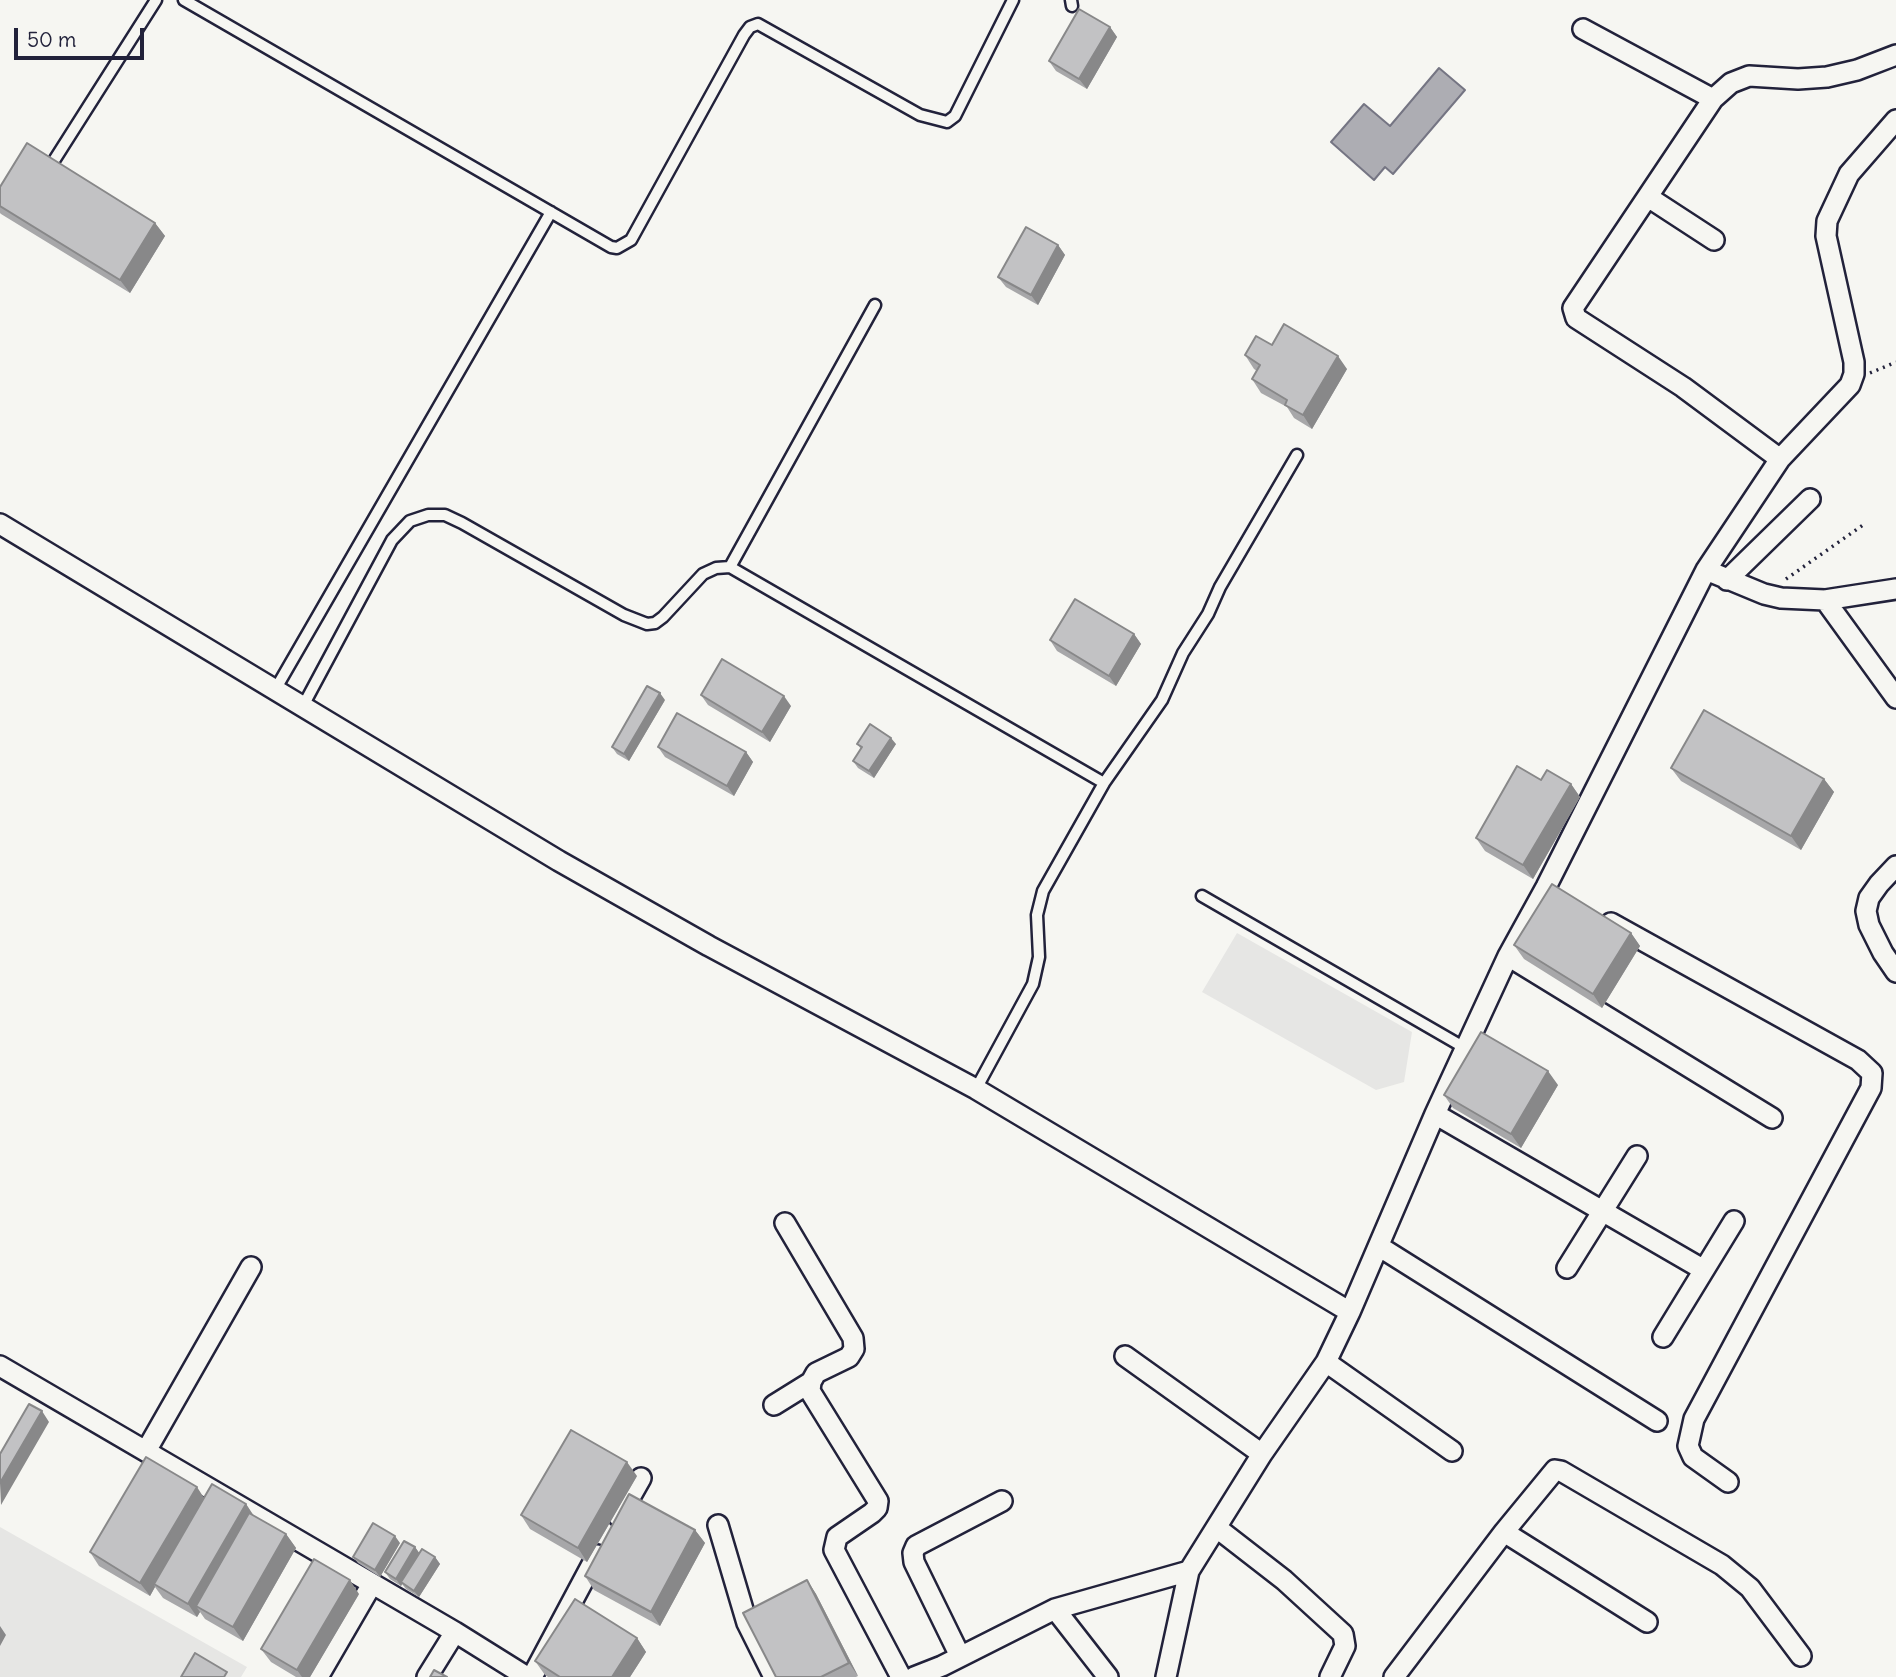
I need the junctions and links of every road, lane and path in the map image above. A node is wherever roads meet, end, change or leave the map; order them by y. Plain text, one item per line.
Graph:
1 (156, 0) edge
2 (184, 0) edge
3 (1013, 0) edge
4 (1583, 29) dead end
5 (1896, 55) edge
6 (1713, 99) junction
7 (1896, 120) edge
8 (55, 159) edge
9 (1648, 197) junction
10 (551, 212) junction
11 (1714, 240) dead end
12 (876, 305) dead end
13 (1297, 455) dead end
14 (1780, 459) junction
15 (1810, 499) dead end
16 (0, 524) edge
17 (1863, 526) dead end
18 (730, 567) junction
19 (1706, 570) junction
20 (1727, 580) junction
21 (1896, 589) edge
22 (1764, 594) junction
23 (1825, 600) junction
24 (275, 690) junction
25 (1896, 698) edge
26 (303, 706) junction
27 (1104, 783) junction
28 (1896, 866) edge
29 (1202, 897) dead end
30 (1595, 914) edge
31 (1508, 956) junction
32 (1896, 972) edge
33 (1465, 1048) junction
34 (976, 1089) junction
35 (1435, 1114) junction
36 (1772, 1118) dead end
37 (1637, 1156) dead end
38 (1602, 1211) junction
39 (1734, 1221) dead end
40 (785, 1223) dead end
41 (1380, 1247) junction
42 (251, 1267) dead end
43 (1567, 1268) dead end
44 (1704, 1270) junction
45 (1350, 1312) junction
46 (1663, 1336) dead end
47 (1125, 1356) dead end
48 (1326, 1362) junction
49 (0, 1366) edge
50 (811, 1382) junction
51 (774, 1405) dead end
52 (1657, 1420) dead end
53 (146, 1451) junction
54 (1452, 1451) dead end
55 (1262, 1454) junction
56 (641, 1478) dead end
57 (1728, 1482) dead end
58 (1002, 1502) dead end
59 (718, 1525) dead end
60 (1217, 1528) junction
61 (1504, 1532) junction
62 (1189, 1571) junction
63 (372, 1584) junction
64 (1055, 1609) junction
65 (1647, 1622) dead end
66 (455, 1632) junction
67 (960, 1656) junction
68 (1801, 1656) dead end
69 (946, 1672) edge
70 (318, 1677) edge
71 (427, 1677) edge
72 (529, 1677) edge
73 (774, 1677) edge
74 (901, 1677) edge
75 (914, 1677) edge
76 (1108, 1677) edge
77 (1166, 1677) edge
78 (1330, 1677) edge
79 (1394, 1677) edge

1 - 8 lane
2 - 10 lane
3 - 10 lane
4 - 6 street
5 - 6 street
6 - 9 street
7 - 14 street
9 - 11 street
9 - 14 street
10 - 24 lane
12 - 18 lane
13 - 27 lane
14 - 19 street
15 - 20 street
16 - 24 street
17 - 22 path
18 - 26 lane
18 - 27 lane
19 - 20 street
19 - 31 street
20 - 22 street
21 - 23 street
22 - 23 street
23 - 25 street
24 - 26 street
26 - 34 street
27 - 34 lane
28 - 32 street
29 - 33 lane
30 - 57 street
31 - 33 street
31 - 36 street
33 - 35 street
34 - 45 street
35 - 38 street
35 - 41 street
37 - 38 street
38 - 43 street
38 - 44 street
39 - 44 street
40 - 50 street
41 - 45 street
41 - 52 street
42 - 53 street
44 - 46 street
45 - 48 street
47 - 55 street
48 - 54 street
48 - 55 street
49 - 53 street
50 - 51 street
50 - 74 street
53 - 63 street
55 - 60 street
56 - 72 street
58 - 67 street
59 - 73 street
60 - 62 street
60 - 78 street
61 - 65 street
61 - 68 street
61 - 79 street
62 - 64 street
62 - 77 street
63 - 66 street
63 - 70 street
64 - 67 street
64 - 76 street
66 - 71 street
66 - 72 street
67 - 69 street
69 - 75 street

